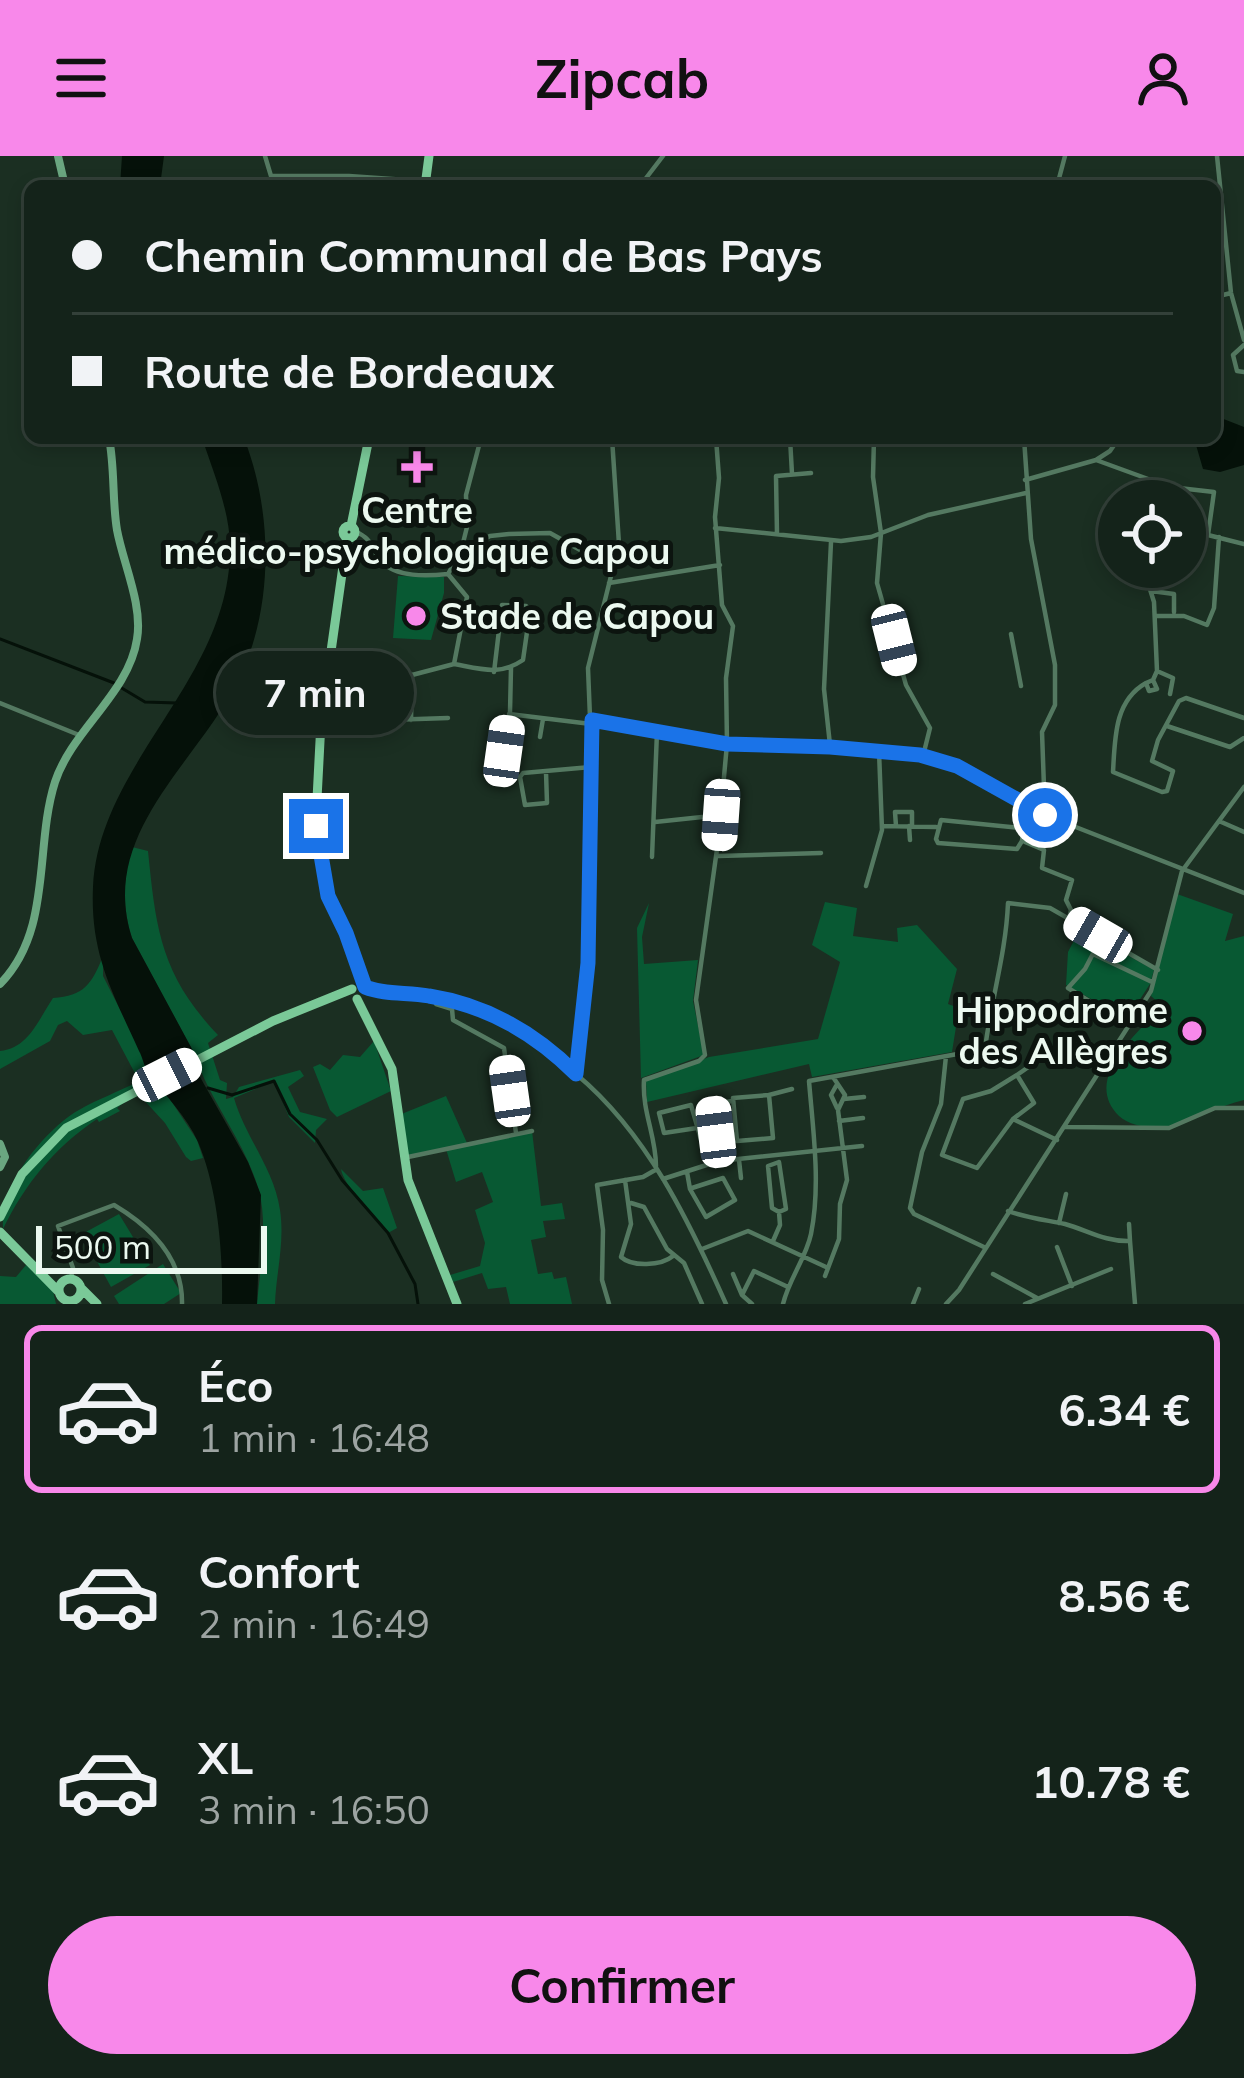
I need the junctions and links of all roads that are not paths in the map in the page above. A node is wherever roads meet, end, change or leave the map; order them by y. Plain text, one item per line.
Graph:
1 (265, 156) edge
2 (663, 156) edge
3 (387, 180) edge
4 (645, 180) edge
5 (1221, 195) edge
6 (1231, 293) junction
7 (1221, 296) edge
8 (1244, 343) edge
9 (1244, 372) edge
10 (109, 444) edge
11 (368, 444) edge
12 (479, 444) edge
13 (613, 444) edge
14 (716, 444) edge
15 (790, 444) edge
16 (874, 444) edge
17 (1024, 444) edge
18 (1115, 444) edge
19 (1096, 460) junction
20 (811, 472) dead end
21 (793, 475) junction
22 (1025, 481) junction
23 (1026, 493) junction
24 (716, 528) junction
25 (352, 532) junction
26 (881, 533) junction
27 (778, 534) junction
28 (1208, 535) joint
29 (1219, 537) junction
30 (831, 542) junction
31 (1244, 544) edge
32 (461, 551) junction
33 (720, 565) junction
34 (614, 568) junction
35 (448, 574) junction
36 (609, 583) junction
37 (1149, 588) edge
38 (1150, 591) junction
39 (1174, 615) junction
40 (1155, 616) junction
41 (1011, 634) dead end
42 (454, 664) junction
43 (511, 668) junction
44 (1157, 671) junction
45 (494, 672) junction
46 (412, 675) junction
47 (1021, 686) dead end
48 (1152, 686) junction
49 (1170, 694) junction
50 (1184, 699) junction
51 (409, 701) junction
52 (0, 703) edge
53 (509, 714) junction
54 (448, 718) dead end
55 (543, 718) junction
56 (1244, 718) edge
57 (411, 720) junction
58 (328, 722) dead end
59 (591, 722) junction
60 (1166, 725) junction
61 (657, 732) junction
62 (79, 735) junction
63 (540, 737) dead end
64 (1244, 738) edge
65 (727, 744) junction
66 (830, 747) junction
67 (879, 751) junction
68 (923, 756) junction
69 (592, 767) junction
70 (546, 772) junction
71 (499, 776) dead end
72 (1244, 787) edge
73 (1026, 806) junction
74 (721, 815) junction
75 (1045, 815) junction
76 (1219, 821) junction
77 (655, 822) junction
78 (882, 826) junction
79 (896, 826) junction
80 (911, 826) junction
81 (938, 827) junction
82 (1022, 828) junction
83 (1244, 832) edge
84 (910, 840) dead end
85 (1022, 841) junction
86 (820, 853) dead end
87 (716, 856) junction
88 (652, 857) dead end
89 (1182, 871) junction
90 (866, 886) dead end
91 (1244, 893) edge
92 (1069, 918) junction
93 (1098, 944) dead end
94 (1093, 953) junction
95 (1158, 970) junction
96 (1154, 982) junction
97 (0, 984) edge
98 (360, 992) junction
99 (434, 997) junction
100 (1128, 1025) junction
101 (946, 1056) junction
102 (1027, 1067) dead end
103 (576, 1074) junction
104 (1017, 1075) junction
105 (833, 1077) junction
106 (836, 1086) junction
107 (792, 1089) dead end
108 (769, 1095) junction
109 (864, 1097) dead end
110 (844, 1099) junction
111 (732, 1101) junction
112 (1244, 1108) edge
113 (838, 1110) junction
114 (863, 1118) dead end
115 (1013, 1120) junction
116 (828, 1121) dead end
117 (839, 1121) junction
118 (1065, 1127) junction
119 (698, 1128) junction
120 (532, 1131) dead end
121 (516, 1133) junction
122 (1057, 1140) junction
123 (0, 1144) edge
124 (862, 1146) dead end
125 (841, 1151) junction
126 (814, 1152) junction
127 (404, 1158) junction
128 (739, 1159) junction
129 (774, 1160) junction
130 (719, 1161) junction
131 (708, 1165) junction
132 (0, 1167) edge
133 (656, 1168) junction
134 (686, 1171) junction
135 (741, 1178) dead end
136 (662, 1179) junction
137 (625, 1180) junction
138 (692, 1188) junction
139 (1066, 1194) dead end
140 (631, 1203) junction
141 (1008, 1211) junction
142 (779, 1213) junction
143 (0, 1217) edge
144 (1059, 1223) junction
145 (1129, 1224) dead end
146 (0, 1232) edge
147 (1130, 1240) junction
148 (773, 1241) junction
149 (1057, 1247) dead end
150 (986, 1248) junction
151 (702, 1249) junction
152 (802, 1255) junction
153 (673, 1256) junction
154 (826, 1267) junction
155 (1111, 1269) dead end
156 (733, 1274) dead end
157 (992, 1274) dead end
158 (825, 1276) dead end
159 (788, 1286) junction
160 (1072, 1286) junction
161 (919, 1289) dead end
162 (68, 1294) edge
163 (742, 1295) junction
164 (1037, 1298) junction
165 (96, 1304) edge
166 (182, 1304) edge
167 (457, 1304) edge
168 (609, 1304) edge
169 (702, 1304) edge
170 (726, 1304) edge
171 (752, 1304) edge
172 (783, 1304) edge
173 (913, 1304) edge
174 (946, 1304) edge
175 (1025, 1304) edge
176 (1135, 1304) edge

1 - 3 street
2 - 4 street
5 - 6 street
6 - 7 street
6 - 8 street
8 - 9 street
10 - 62 main road
11 - 25 main road
12 - 32 street
13 - 34 street
14 - 24 street
15 - 21 street
16 - 26 street
17 - 22 street
18 - 19 street
19 - 22 street
19 - 28 street
20 - 21 street
21 - 27 street
22 - 23 street
23 - 26 street
23 - 75 street
24 - 27 street
24 - 33 street
25 - 35 street
25 - 98 main road
26 - 30 street
26 - 68 street
27 - 30 street
28 - 29 street
29 - 31 street
29 - 39 street
30 - 66 street
32 - 34 street
32 - 35 street
33 - 36 street
33 - 65 street
34 - 36 street
35 - 42 street
36 - 59 street
37 - 38 street
38 - 39 street
38 - 40 street
39 - 40 street
40 - 44 street
41 - 47 street
42 - 45 street
42 - 46 street
43 - 45 street
43 - 45 street
43 - 53 street
44 - 48 street
44 - 49 street
46 - 51 street
46 - 51 street
48 - 49 street
48 - 60 street
49 - 50 street
50 - 56 street
50 - 60 street
51 - 57 street
52 - 62 street
53 - 55 street
53 - 71 street
54 - 57 street
55 - 59 street
55 - 63 street
57 - 58 street
59 - 61 street
59 - 69 street
60 - 64 street
61 - 65 street
61 - 77 street
62 - 97 main road
65 - 66 street
65 - 74 street
66 - 67 street
67 - 68 street
67 - 78 street
68 - 73 street
69 - 70 street
69 - 103 street
70 - 70 street
72 - 76 street
73 - 75 street
73 - 82 street
74 - 77 street
74 - 87 street
75 - 89 street
76 - 83 street
76 - 89 street
77 - 88 street
78 - 79 street
78 - 90 street
79 - 80 street
79 - 80 street
80 - 81 street
80 - 84 street
81 - 82 street
81 - 85 street
82 - 85 street
85 - 92 street
86 - 87 street
87 - 133 street
89 - 91 street
89 - 95 street
92 - 95 street
92 - 101 street
93 - 94 street
94 - 96 street
94 - 100 street
95 - 96 street
96 - 100 street
98 - 99 main road
98 - 127 main road
98 - 143 main road
99 - 103 main road
99 - 121 street
100 - 118 street
101 - 105 street
101 - 150 street
102 - 104 street
103 - 133 street
104 - 115 street
104 - 115 street
105 - 106 street
105 - 126 street
106 - 110 street
106 - 113 street
107 - 108 street
108 - 111 street
108 - 111 street
109 - 110 street
110 - 113 street
111 - 130 street
112 - 118 street
113 - 117 street
114 - 117 street
115 - 122 street
116 - 117 street
117 - 125 street
118 - 122 street
119 - 119 street
119 - 131 street
120 - 121 street
121 - 127 street
122 - 141 street
123 - 132 main road
124 - 125 street
125 - 126 street
125 - 154 street
126 - 129 street
126 - 152 street
127 - 167 main road
128 - 129 street
128 - 130 street
128 - 135 street
129 - 142 street
129 - 142 street
130 - 131 street
131 - 134 street
133 - 136 street
133 - 137 street
134 - 136 street
134 - 138 street
136 - 151 street
137 - 140 street
137 - 168 street
138 - 138 street
139 - 144 street
140 - 153 street
140 - 153 street
141 - 144 street
141 - 150 street
142 - 148 street
144 - 147 street
145 - 147 street
146 - 162 main road
147 - 176 street
148 - 151 street
148 - 152 street
149 - 160 street
150 - 174 street
151 - 170 street
152 - 154 street
152 - 159 street
153 - 169 street
154 - 158 street
155 - 160 street
156 - 163 street
157 - 164 street
159 - 163 street
159 - 172 street
160 - 164 street
161 - 173 street
162 - 165 main road
162 - 166 street
163 - 171 street
164 - 175 street

